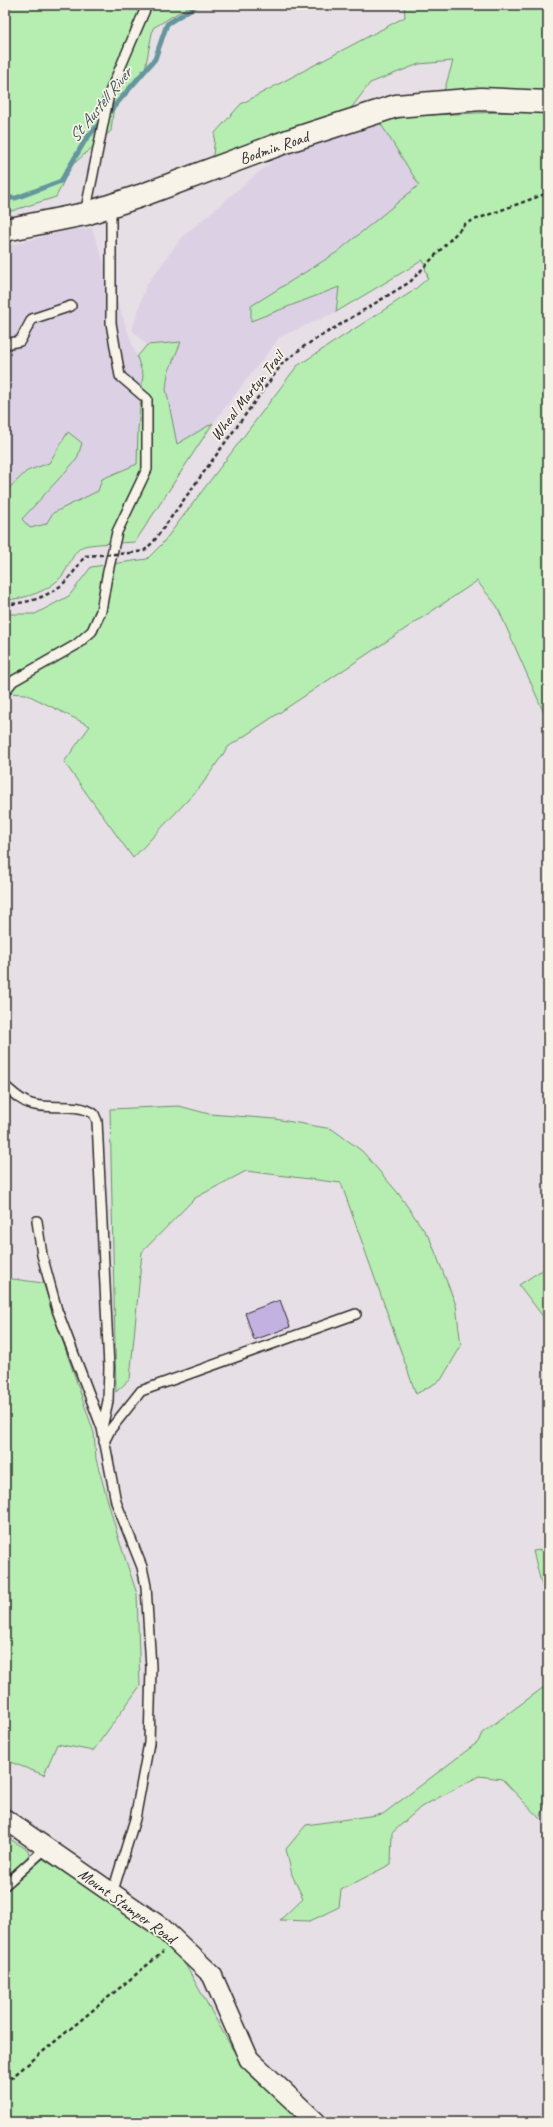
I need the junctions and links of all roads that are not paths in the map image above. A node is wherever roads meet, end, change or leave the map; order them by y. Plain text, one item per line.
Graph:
1 (147, 5) edge
2 (548, 102) edge
3 (111, 206) junction
4 (85, 214) junction
5 (5, 230) edge
6 (71, 306) dead end
7 (5, 344) edge
8 (5, 691) edge
9 (5, 1086) edge
10 (36, 1221) dead end
11 (356, 1314) dead end
12 (102, 1428) junction
13 (104, 1442) junction
14 (5, 1819) edge
15 (46, 1848) junction
16 (5, 1885) edge
17 (112, 1894) junction
18 (316, 2122) edge

1 - 4 lane
2 - 3 main road, Bodmin Road
3 - 4 main road, Bodmin Road
3 - 8 lane
4 - 5 main road, Bodmin Road
6 - 7 lane
9 - 12 lane
10 - 12 lane
11 - 13 lane
12 - 13 lane
13 - 17 lane
14 - 15 street, Mount Stamper Road
15 - 16 lane
15 - 17 street, Mount Stamper Road
17 - 18 street, Mount Stamper Road

